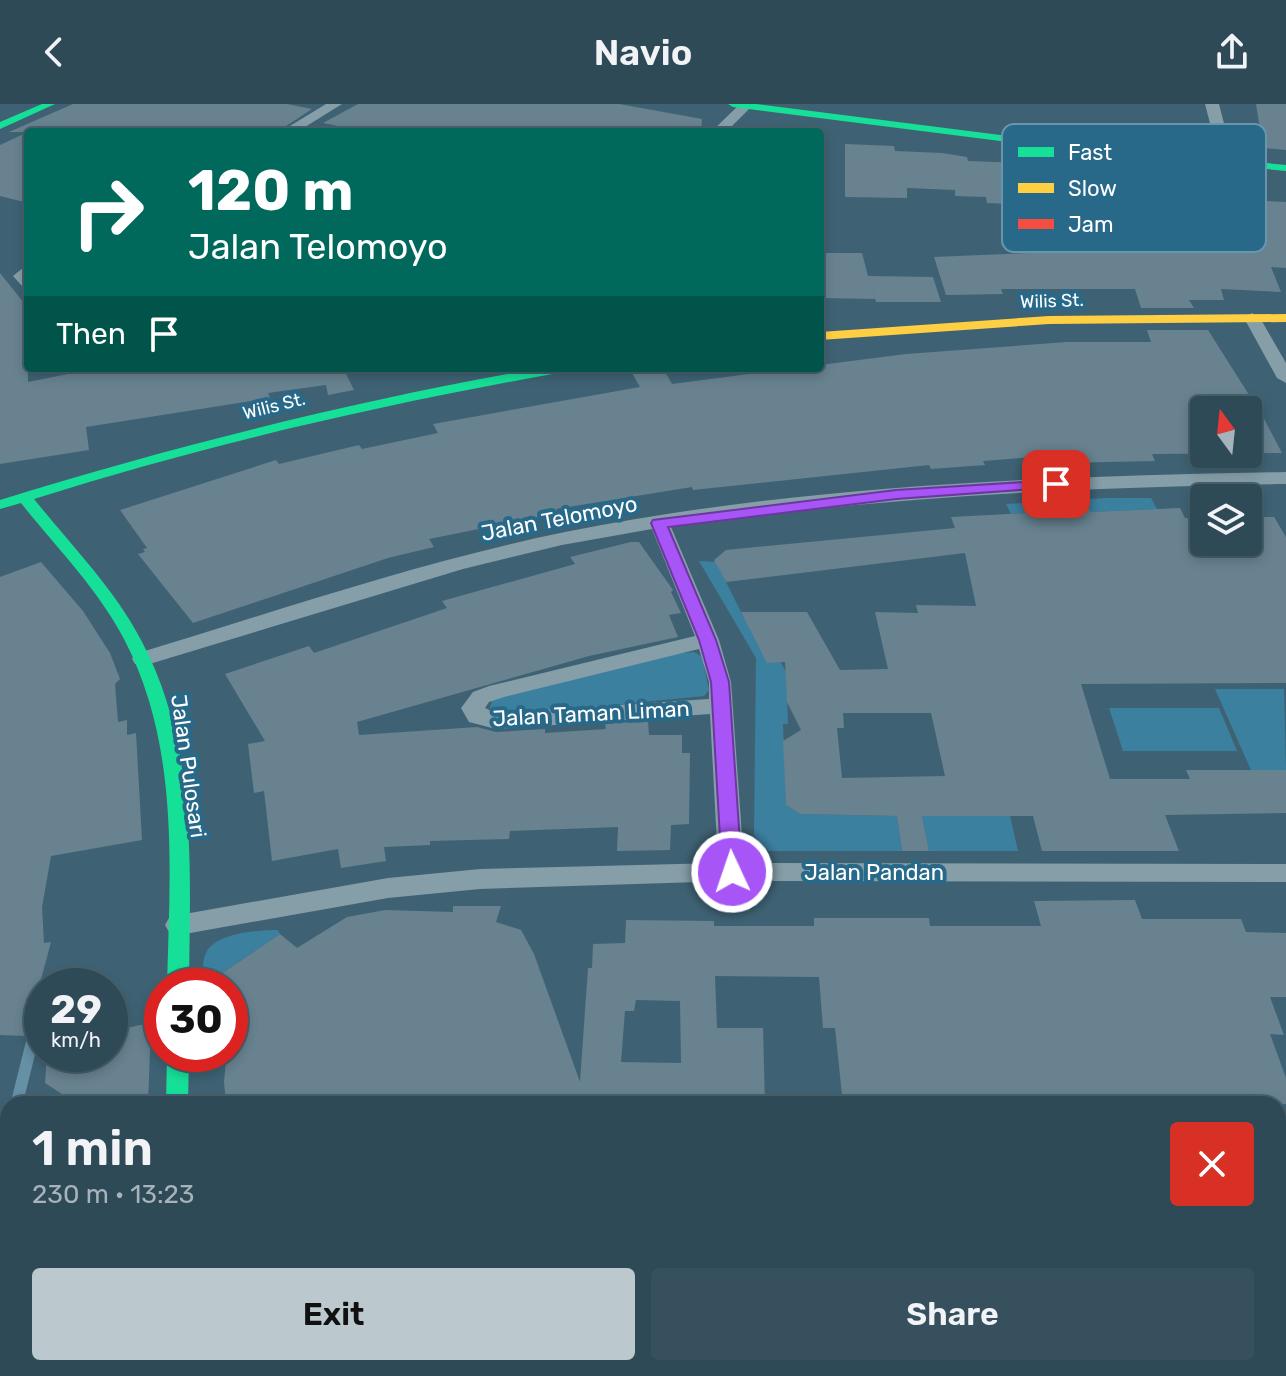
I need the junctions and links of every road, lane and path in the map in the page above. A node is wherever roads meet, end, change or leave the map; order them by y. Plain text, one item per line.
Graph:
1 (46, 104) edge
2 (335, 104) edge
3 (1212, 104) edge
4 (738, 109) edge
5 (1217, 124) edge
6 (0, 126) edge
7 (294, 128) edge
8 (721, 128) edge
9 (1002, 139) edge
10 (1266, 166) edge
11 (1286, 168) edge
12 (1252, 318) junction
13 (1286, 318) edge
14 (824, 336) edge
15 (541, 372) edge
16 (1286, 378) edge
17 (1286, 478) edge
18 (24, 497) junction
19 (0, 505) edge
20 (659, 523) junction
21 (708, 640) junction
22 (143, 659) junction
23 (723, 706) junction
24 (732, 872) junction
25 (1286, 873) edge
26 (179, 925) junction
27 (178, 968) edge
28 (178, 1072) edge
29 (177, 1096) edge

1 - 6 main road
2 - 7 street
3 - 5 street
4 - 8 street
4 - 9 main road
10 - 11 main road
12 - 13 main road, Wilis St.
12 - 14 main road, Wilis St.
12 - 16 street
15 - 18 main road, Wilis St.
17 - 20 street, Jalan Telomoyo
18 - 19 main road, Wilis St.
18 - 22 main road, Jalan Pulosari
20 - 21 street, Jalan Taman Liman
20 - 22 street, Jalan Telomoyo
21 - 23 street, Jalan Taman Liman
21 - 23 street, Jalan Taman Liman
22 - 26 main road, Jalan Pulosari
23 - 24 street, Jalan Taman Liman
24 - 25 street, Jalan Pandan
24 - 26 street, Jalan Pandan
26 - 27 main road, Jalan Pulosari
28 - 29 main road

